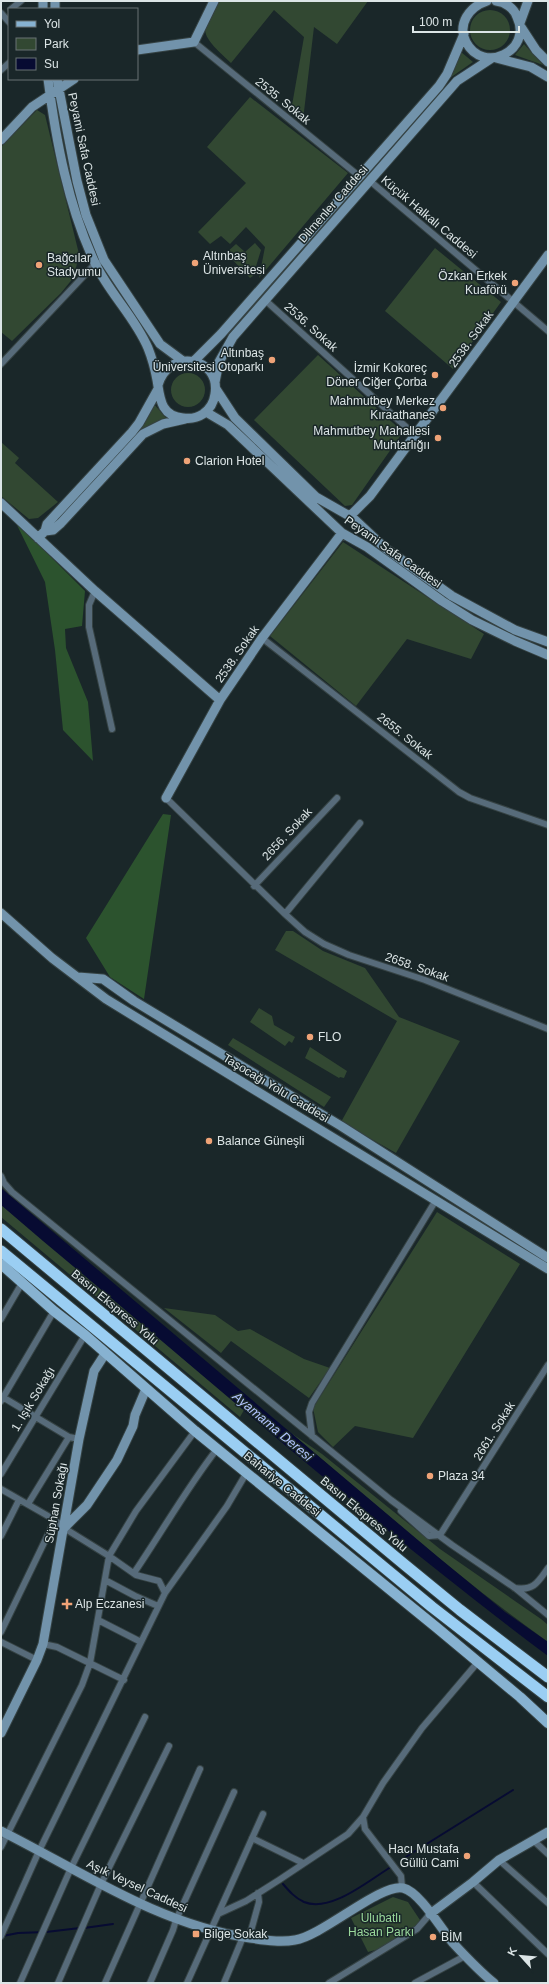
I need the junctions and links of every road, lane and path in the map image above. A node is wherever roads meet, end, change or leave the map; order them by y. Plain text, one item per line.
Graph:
1 (21, 1) edge
2 (214, 1) edge
3 (487, 1) edge
4 (496, 1) edge
5 (528, 1) edge
6 (12, 8) edge
7 (520, 25) junction
8 (464, 34) junction
9 (194, 42) junction
10 (138, 50) edge
11 (493, 58) junction
12 (548, 62) edge
13 (548, 77) edge
14 (50, 80) edge
15 (72, 80) edge
16 (58, 89) junction
17 (49, 95) junction
18 (1, 140) edge
19 (359, 176) junction
20 (370, 181) junction
21 (548, 255) edge
22 (104, 260) junction
23 (95, 264) junction
24 (265, 300) junction
25 (514, 301) junction
26 (548, 332) edge
27 (183, 361) junction
28 (194, 361) junction
29 (1, 364) edge
30 (215, 386) junction
31 (158, 387) junction
32 (206, 412) junction
33 (190, 418) junction
34 (415, 435) junction
35 (370, 496) junction
36 (1, 503) edge
37 (348, 515) junction
38 (357, 522) junction
39 (45, 531) junction
40 (339, 531) junction
41 (350, 537) junction
42 (38, 538) junction
43 (95, 591) junction
44 (262, 638) junction
45 (548, 642) edge
46 (548, 655) edge
47 (220, 700) junction
48 (112, 729) dead end
49 (166, 798) joint
50 (337, 798) dead end
51 (360, 823) dead end
52 (548, 825) edge
53 (254, 886) junction
54 (1, 914) edge
55 (285, 914) junction
56 (78, 978) junction
57 (548, 1029) edge
58 (1, 1176) edge
59 (441, 1192) junction
60 (436, 1200) junction
61 (1, 1230) edge
62 (1, 1250) edge
63 (548, 1258) edge
64 (1, 1264) edge
65 (548, 1269) edge
66 (22, 1283) junction
67 (54, 1311) junction
68 (1, 1319) edge
69 (85, 1335) junction
70 (105, 1354) junction
71 (548, 1365) edge
72 (146, 1389) junction
73 (2, 1398) edge
74 (35, 1416) junction
75 (195, 1431) junction
76 (312, 1436) junction
77 (69, 1437) junction
78 (79, 1439) junction
79 (217, 1449) junction
80 (247, 1472) junction
81 (1, 1474) edge
82 (1, 1489) edge
83 (19, 1500) junction
84 (28, 1504) junction
85 (55, 1520) junction
86 (64, 1528) junction
87 (438, 1535) junction
88 (1, 1536) edge
89 (109, 1556) junction
90 (548, 1568) edge
91 (134, 1574) junction
92 (106, 1580) junction
93 (515, 1588) junction
94 (165, 1593) junction
95 (158, 1606) junction
96 (548, 1615) edge
97 (98, 1620) junction
98 (1, 1632) edge
99 (1, 1642) edge
100 (141, 1642) junction
101 (43, 1644) junction
102 (37, 1660) junction
103 (478, 1662) junction
104 (90, 1663) junction
105 (548, 1677) edge
106 (124, 1680) junction
107 (525, 1680) junction
108 (548, 1697) edge
109 (548, 1703) edge
110 (145, 1717) dead end
111 (548, 1723) edge
112 (1, 1733) edge
113 (169, 1746) dead end
114 (200, 1769) dead end
115 (234, 1792) dead end
116 (263, 1814) dead end
117 (363, 1817) junction
118 (4, 1832) edge
119 (548, 1832) edge
120 (252, 1838) junction
121 (533, 1840) junction
122 (1, 1847) edge
123 (39, 1851) junction
124 (548, 1854) edge
125 (499, 1860) junction
126 (303, 1863) junction
127 (71, 1868) junction
128 (474, 1882) junction
129 (101, 1884) junction
130 (402, 1888) junction
131 (258, 1893) junction
132 (140, 1903) junction
133 (548, 1903) edge
134 (220, 1913) junction
135 (430, 1914) junction
136 (176, 1920) junction
137 (210, 1930) junction
138 (2, 1934) edge
139 (246, 1937) junction
140 (548, 1954) edge
141 (465, 1956) junction
142 (20, 1983) edge
143 (58, 1983) edge
144 (105, 1983) edge
145 (150, 1983) edge
146 (187, 1983) edge
147 (224, 1983) edge
148 (329, 1983) edge
149 (415, 1983) edge
150 (494, 1983) edge

1 - 6 street
2 - 9 main road
3 - 8 main road, Dilmenler Caddesi
4 - 7 main road
5 - 7 main road
7 - 11 main road, Dilmenler Caddesi
7 - 12 main road
8 - 11 main road
8 - 19 main road, Dilmenler Caddesi
9 - 10 main road
9 - 19 street, 2535. Sokak
11 - 13 main road
11 - 20 main road, Dilmenler Caddesi
14 - 16 main road, Peyami Safa Caddesi
14 - 17 main road
15 - 16 main road
16 - 17 main road
16 - 22 main road, Peyami Safa Caddesi
17 - 18 main road
17 - 23 main road
19 - 28 main road, Dilmenler Caddesi
20 - 24 main road, Dilmenler Caddesi
20 - 25 street, Küçük Halkalı Caddesi
21 - 25 main road, 2538. Sokak
22 - 23 street
22 - 27 main road, Peyami Safa Caddesi
23 - 29 street
23 - 31 main road
24 - 30 main road, Dilmenler Caddesi
24 - 34 street, 2536. Sokak
25 - 26 street, Küçük Halkalı Caddesi
25 - 34 main road, 2538. Sokak
27 - 28 main road
27 - 31 main road
28 - 30 main road
30 - 32 main road
30 - 37 main road, Peyami Safa Caddesi
31 - 33 main road
31 - 39 main road
32 - 33 main road
32 - 40 main road, Peyami Safa Caddesi
33 - 39 main road
34 - 35 main road, 2538. Sokak
35 - 37 main road
35 - 38 main road
36 - 42 main road
37 - 38 main road, Peyami Safa Caddesi
37 - 40 main road
38 - 41 main road
38 - 45 main road, Peyami Safa Caddesi
39 - 42 main road
40 - 41 main road, Peyami Safa Caddesi
40 - 44 main road, 2538. Sokak
41 - 46 main road, Peyami Safa Caddesi
42 - 43 main road
43 - 47 main road
43 - 48 street
44 - 47 main road, 2538. Sokak
44 - 52 street, 2655. Sokak
47 - 49 main road, 2538. Sokak
49 - 53 street, 2658. Sokak
50 - 53 street, 2656. Sokak
51 - 55 street
53 - 55 street, 2658. Sokak
54 - 56 main road, Taşocağı Yolu Caddesi
55 - 57 street, 2658. Sokak
56 - 59 main road, Taşocağı Yolu Caddesi
56 - 60 main road, Taşocağı Yolu Caddesi
58 - 76 street
59 - 60 main road
59 - 63 main road, Taşocağı Yolu Caddesi
60 - 65 main road, Taşocağı Yolu Caddesi
60 - 76 street
61 - 105 highway, Basın Ekspress Yolu
62 - 107 highway
64 - 66 main road, Bahariye Caddesi
66 - 67 main road, Bahariye Caddesi
66 - 68 street
67 - 69 main road, Bahariye Caddesi
67 - 73 street
69 - 70 main road, Bahariye Caddesi
69 - 74 street, 1. Işık Sokağı
70 - 72 main road, Bahariye Caddesi
70 - 78 main road, Süphan Sokağı
71 - 87 street, 2661. Sokak
72 - 75 main road, Bahariye Caddesi
72 - 86 main road
73 - 74 street
74 - 77 street
74 - 81 street, 1. Işık Sokağı
75 - 79 main road, Bahariye Caddesi
75 - 89 street
76 - 87 street
77 - 78 street
77 - 84 street
78 - 86 main road, Süphan Sokağı
79 - 80 main road, Bahariye Caddesi
79 - 91 street
80 - 94 street
80 - 103 main road, Bahariye Caddesi
82 - 83 street
83 - 84 street
83 - 88 street
84 - 85 street
85 - 86 street
85 - 98 street
86 - 89 street
86 - 101 main road, Süphan Sokağı
87 - 93 street
89 - 91 street
89 - 92 street
90 - 93 street
91 - 94 street
92 - 95 street
92 - 97 street
93 - 96 street
94 - 95 street
95 - 100 street
97 - 100 street
97 - 104 street
99 - 102 street
100 - 106 street
101 - 102 main road, Süphan Sokağı
101 - 104 street
102 - 112 main road, Süphan Sokağı
103 - 111 main road, Bahariye Caddesi
103 - 117 street
104 - 106 street
104 - 118 street
106 - 123 street
107 - 108 highway
107 - 109 highway
110 - 127 street
113 - 129 street
114 - 132 street
115 - 136 street
116 - 120 street
117 - 126 street
117 - 130 street
118 - 122 street
118 - 123 main road, Aşık Veysel Caddesi
119 - 121 main road
120 - 126 street
120 - 134 street
121 - 124 street
121 - 125 main road
123 - 127 main road, Aşık Veysel Caddesi
123 - 138 street
125 - 128 main road
125 - 133 street
126 - 131 street
127 - 129 main road, Aşık Veysel Caddesi
127 - 142 street
128 - 135 main road
128 - 140 street
129 - 132 main road, Aşık Veysel Caddesi
129 - 143 street
130 - 135 main road
130 - 139 main road, Aşık Veysel Caddesi
131 - 134 street
131 - 139 street
132 - 136 main road, Aşık Veysel Caddesi
132 - 144 street
134 - 137 street
135 - 141 main road
135 - 148 street
136 - 137 main road, Aşık Veysel Caddesi
136 - 145 street
137 - 139 main road, Aşık Veysel Caddesi
137 - 146 street
139 - 147 street
141 - 149 street
141 - 150 main road

